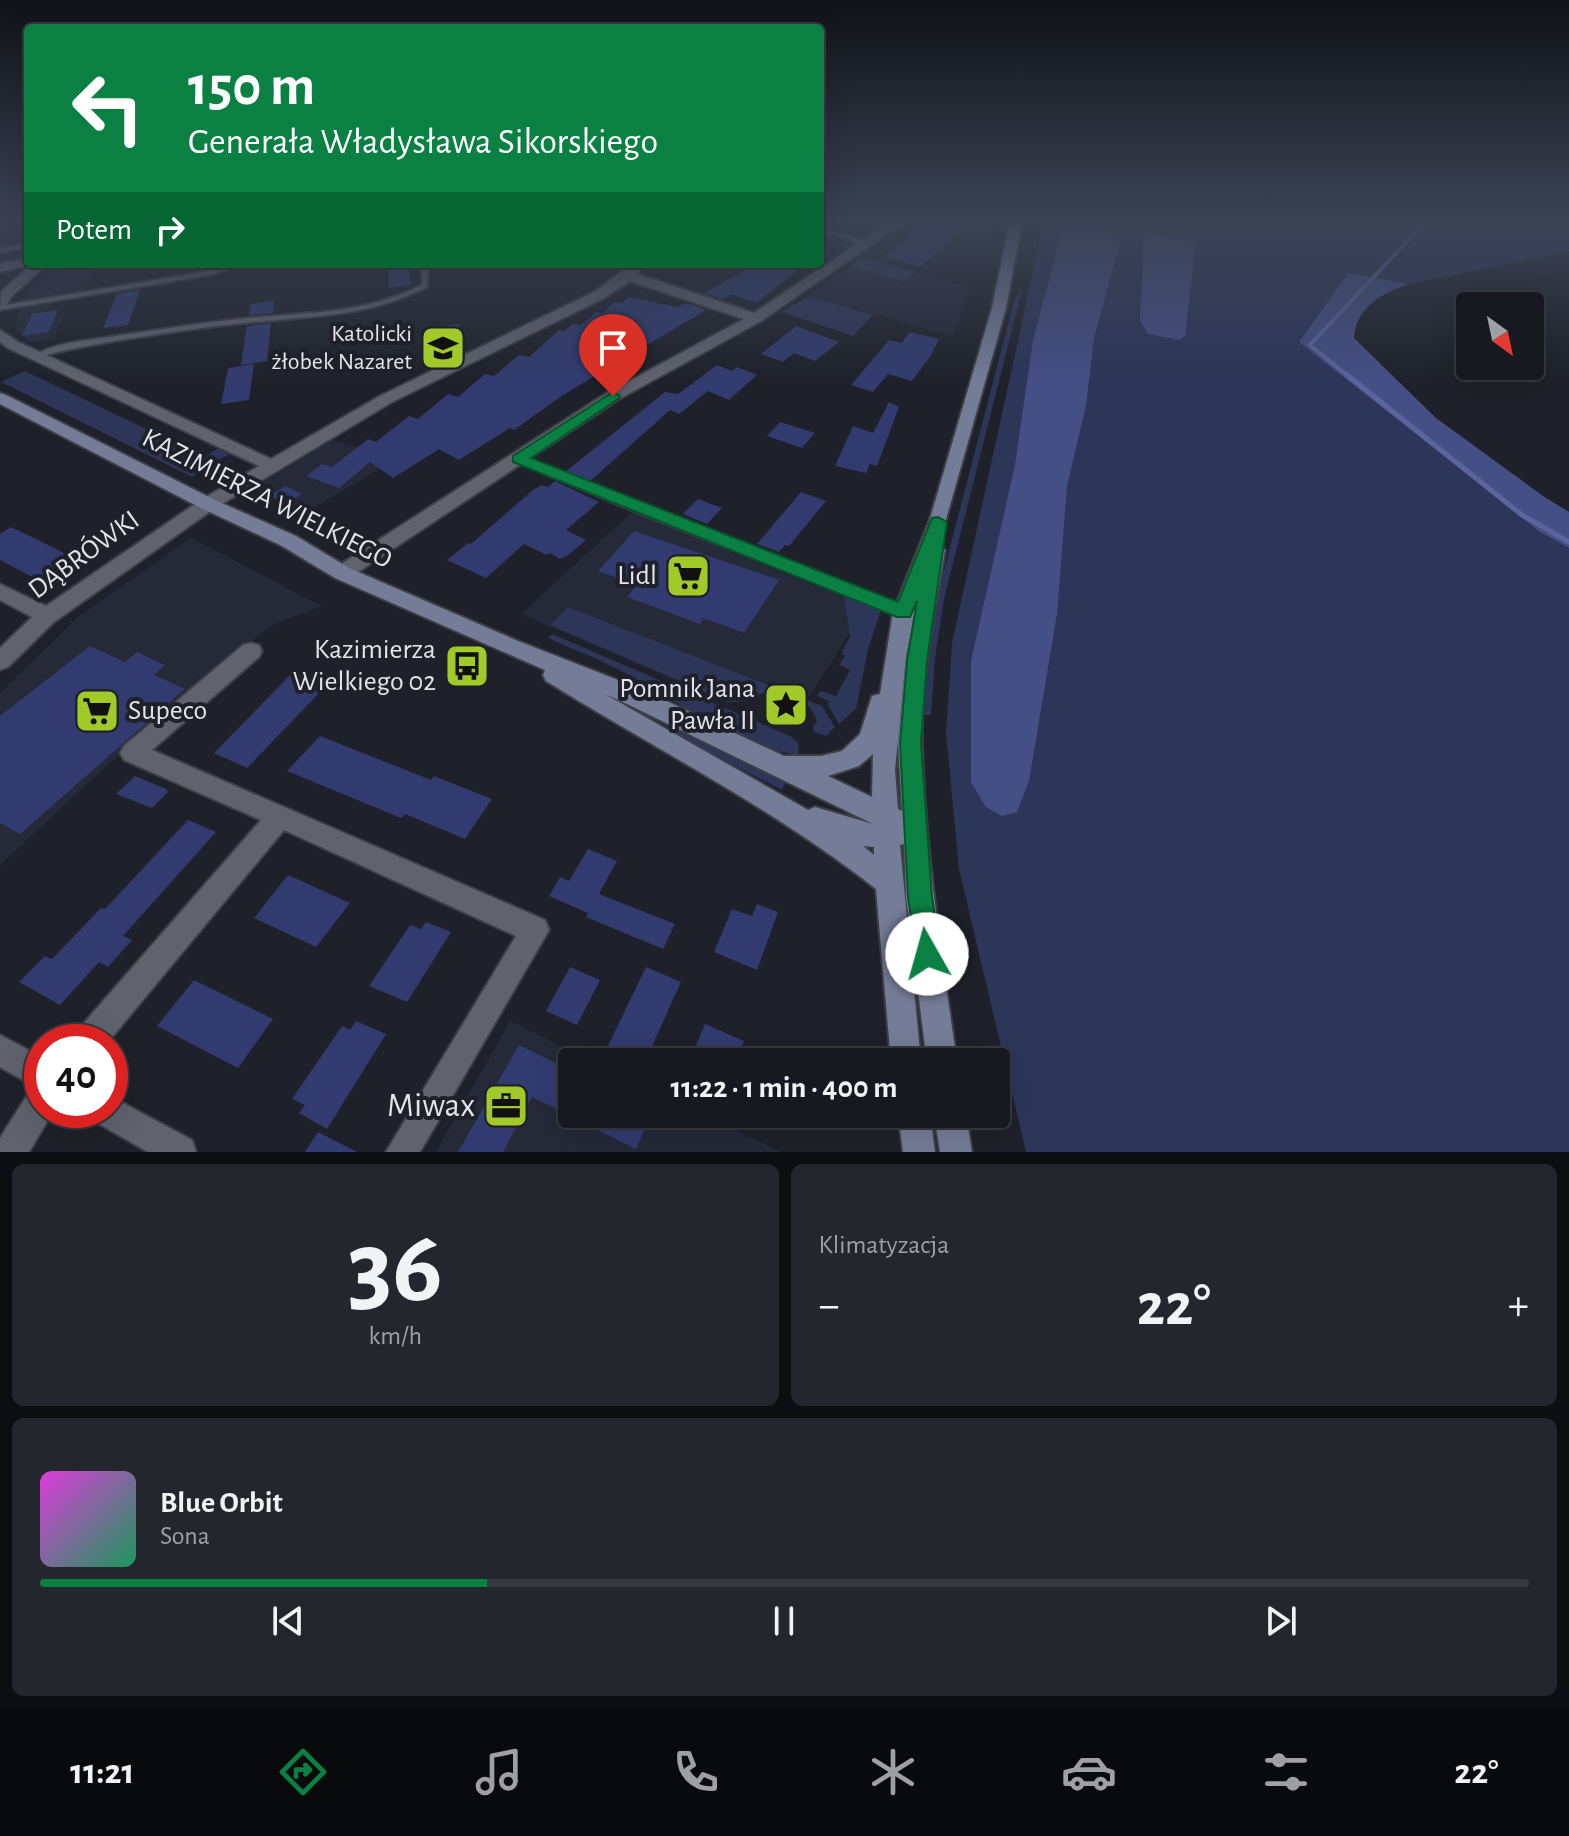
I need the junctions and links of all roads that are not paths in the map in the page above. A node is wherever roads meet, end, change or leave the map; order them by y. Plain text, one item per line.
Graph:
1 (28, 275) edge
2 (199, 275) edge
3 (425, 275) edge
4 (626, 275) edge
5 (645, 275) edge
6 (821, 275) edge
7 (1005, 275) edge
8 (0, 307) edge
9 (756, 318) junction
10 (0, 334) edge
11 (37, 356) junction
12 (0, 398) edge
13 (518, 459) junction
14 (272, 466) junction
15 (208, 504) junction
16 (938, 522) junction
17 (342, 573) junction
18 (0, 591) edge
19 (903, 612) junction
20 (47, 616) junction
21 (510, 647) junction
22 (251, 651) dead end
23 (895, 657) junction
24 (0, 661) edge
25 (762, 757) junction
26 (789, 810) junction
27 (280, 816) junction
28 (887, 826) junction
29 (916, 830) junction
30 (889, 882) junction
31 (103, 1024) edge
32 (905, 1048) edge
33 (940, 1048) edge
34 (0, 1050) edge
35 (24, 1064) edge
36 (128, 1123) edge
37 (25, 1128) edge
38 (916, 1128) edge
39 (952, 1128) edge
40 (10, 1152) edge
41 (180, 1152) edge
42 (402, 1152) edge
43 (919, 1152) edge
44 (956, 1152) edge

1 - 8 street
2 - 8 lane
3 - 11 lane
4 - 14 street, DĄBRÓWKI
5 - 9 street
6 - 9 street
7 - 16 street
9 - 13 street
10 - 11 street
11 - 14 street
12 - 15 street, KAZIMIERZA WIELKIEGO
13 - 17 street
13 - 19 lane
14 - 15 street, DĄBRÓWKI
15 - 17 street, KAZIMIERZA WIELKIEGO
15 - 20 street, DĄBRÓWKI
16 - 19 street
16 - 29 street
17 - 21 street, KAZIMIERZA WIELKIEGO
18 - 20 street
19 - 23 street
20 - 24 street, DĄBRÓWKI
21 - 25 street, KAZIMIERZA WIELKIEGO
21 - 26 street, KAZIMIERZA WIELKIEGO
22 - 27 street
23 - 25 street, KAZIMIERZA WIELKIEGO
23 - 28 street
25 - 28 street, KAZIMIERZA WIELKIEGO
26 - 28 street
26 - 30 street, KAZIMIERZA WIELKIEGO
27 - 31 street
27 - 42 street
28 - 29 street
28 - 30 street
29 - 33 street
30 - 32 street
34 - 35 street
36 - 41 street
37 - 40 street
38 - 43 street
39 - 44 street

